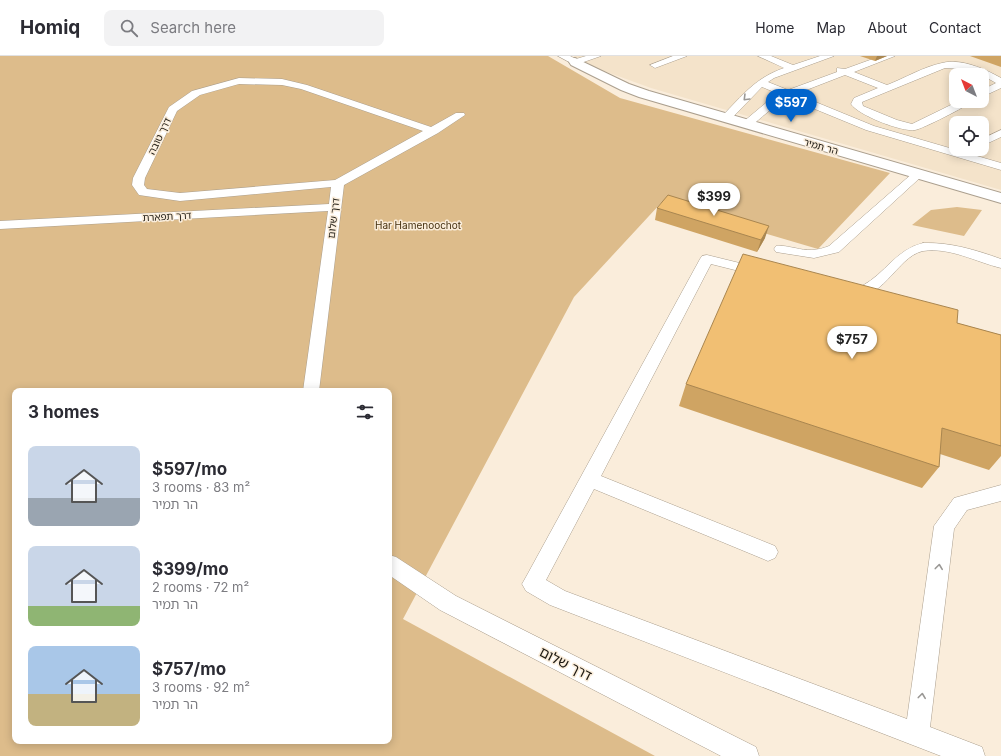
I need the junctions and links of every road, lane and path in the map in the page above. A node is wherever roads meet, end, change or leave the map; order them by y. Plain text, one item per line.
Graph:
1 (596, 56) edge
2 (682, 56) edge
3 (763, 56) edge
4 (829, 56) edge
5 (890, 56) edge
6 (569, 59) edge
7 (816, 60) junction
8 (655, 65) dead end
9 (792, 68) junction
10 (845, 72) junction
11 (760, 83) junction
12 (1001, 83) edge
13 (886, 88) junction
14 (989, 90) edge
15 (787, 94) junction
16 (952, 108) edge
17 (460, 116) dead end
18 (726, 118) junction
19 (747, 124) junction
20 (434, 131) junction
21 (1001, 133) edge
22 (989, 139) edge
23 (936, 148) junction
24 (949, 148) edge
25 (1001, 167) edge
26 (918, 174) junction
27 (338, 183) junction
28 (1001, 198) edge
29 (335, 207) junction
30 (0, 225) edge
31 (781, 249) dead end
32 (1001, 264) edge
33 (775, 276) edge
34 (833, 290) edge
35 (311, 388) edge
36 (589, 479) junction
37 (1001, 493) edge
38 (768, 552) dead end
39 (392, 566) edge
40 (917, 735) junction
41 (747, 756) edge
42 (973, 756) edge

1 - 6 lane
2 - 8 lane
3 - 9 lane
4 - 7 lane
5 - 10 lane
6 - 18 street, הר תמיר
7 - 9 lane
7 - 10 lane
9 - 11 lane
10 - 13 lane
10 - 15 lane
11 - 15 lane
11 -> 18 lane
12 - 13 lane
12 - 14 lane
13 - 16 lane
15 - 19 lane
15 - 23 lane
17 - 20 lane, דרך שלום
18 - 19 street, הר תמיר
19 - 26 street, הר תמיר
20 - 27 lane, דרך שלום
20 - 27 lane, דרך טובה
21 - 22 lane
23 - 24 lane
23 - 25 lane
26 - 28 street, הר תמיר
26 - 31 lane
27 - 29 lane, דרך שלום
29 - 30 lane, דרך תפארת
29 - 35 lane, דרך שלום
32 - 34 lane
33 - 36 lane
36 - 38 lane
36 - 40 lane
40 -> 37 lane
39 - 41 lane, דרך שלום
40 - 42 lane

